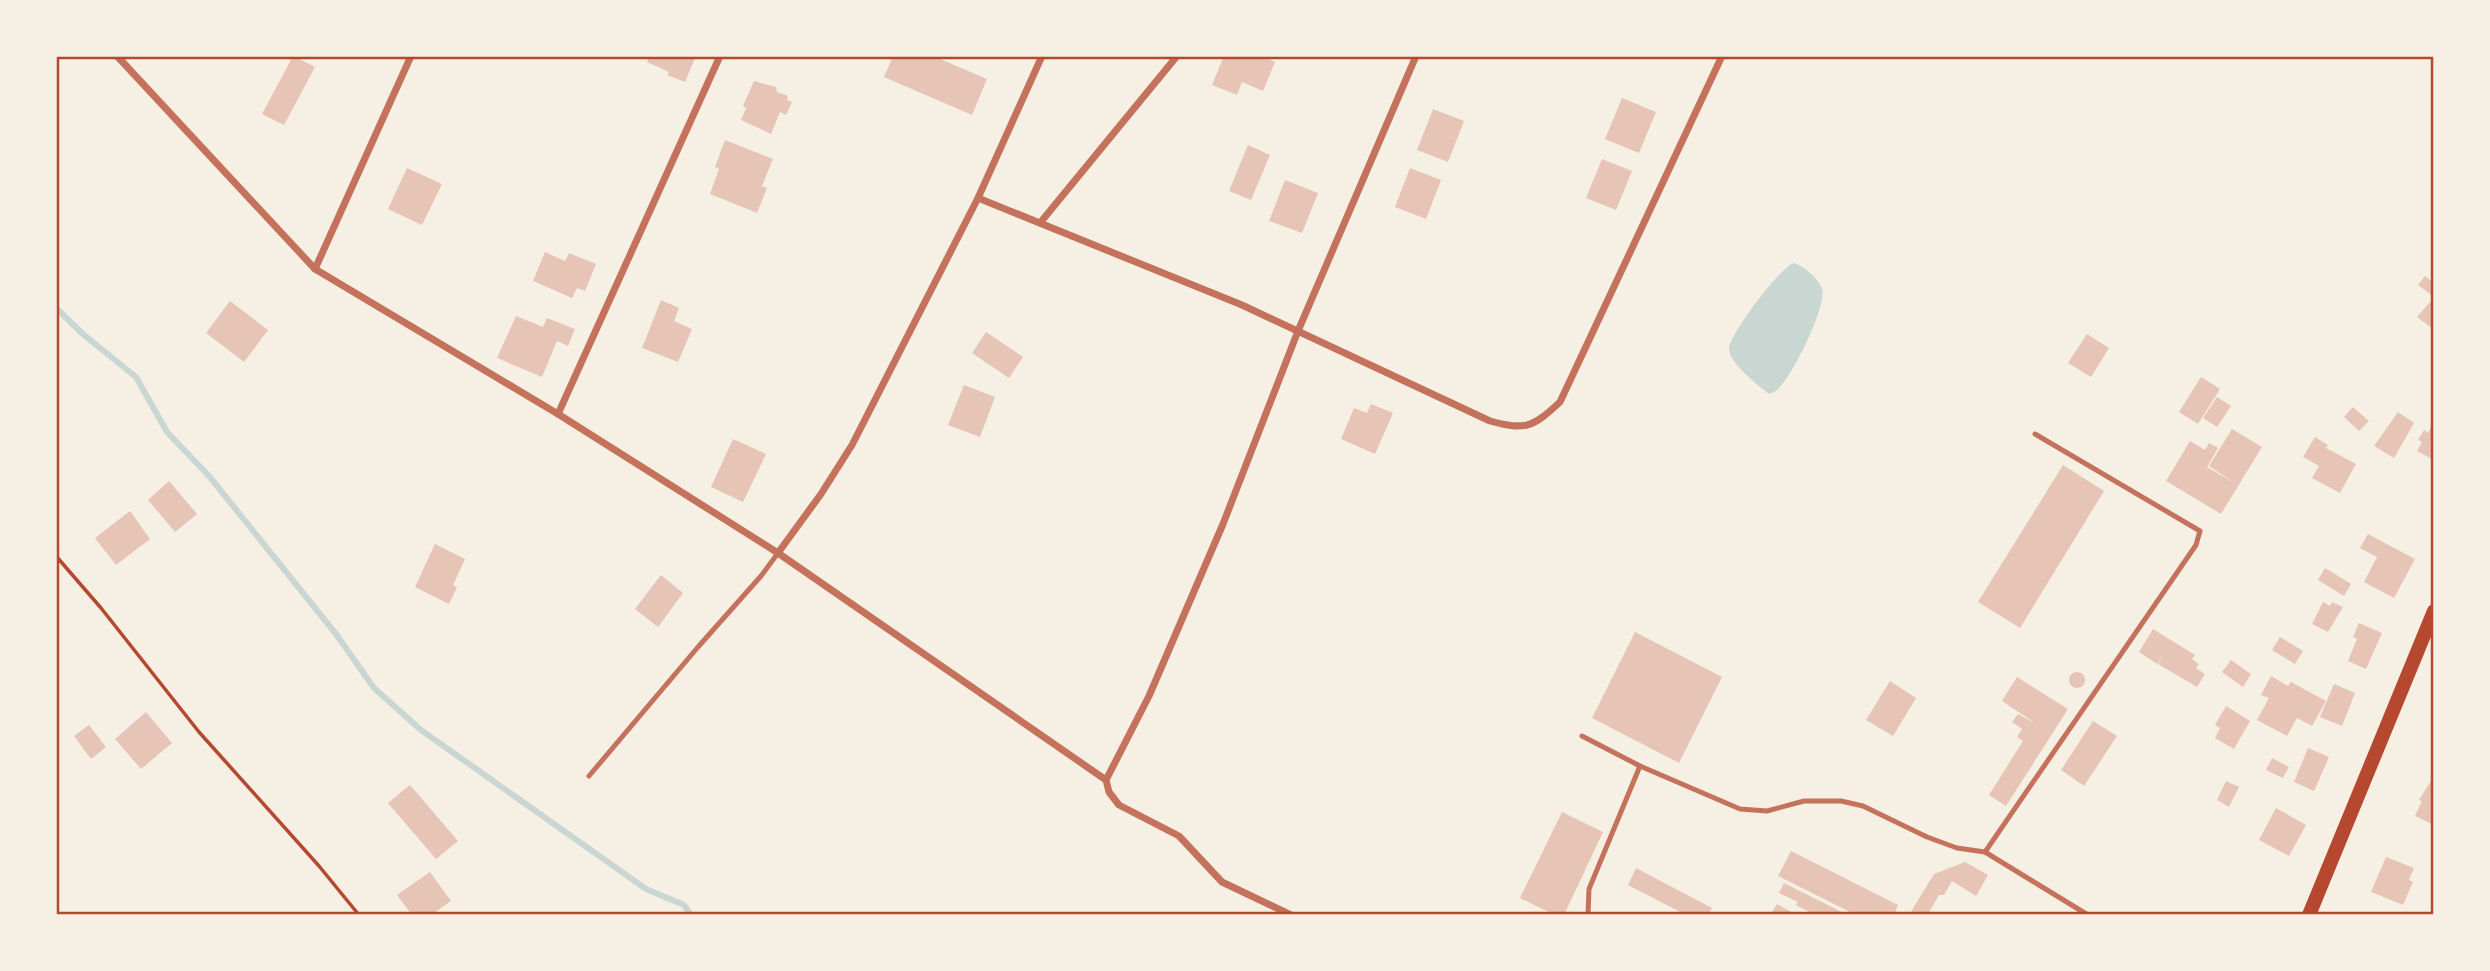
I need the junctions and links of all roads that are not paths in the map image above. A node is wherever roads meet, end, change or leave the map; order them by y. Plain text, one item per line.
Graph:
1 (117, 56) edge
2 (411, 56) edge
3 (720, 56) edge
4 (1042, 56) edge
5 (1177, 56) edge
6 (1416, 56) edge
7 (1722, 56) edge
8 (978, 198) junction
9 (1040, 223) junction
10 (315, 269) junction
11 (1298, 331) junction
12 (558, 414) junction
13 (2035, 434) dead end
14 (778, 553) junction
15 (2434, 611) edge
16 (1582, 736) dead end
17 (1640, 766) junction
18 (589, 776) dead end
19 (1106, 780) junction
20 (1985, 852) junction
21 (1291, 915) edge
22 (1588, 915) edge
23 (2088, 915) edge
24 (2308, 915) edge

1 - 10 street
2 - 10 street
3 - 12 street
4 - 8 street
5 - 9 street
6 - 11 street
7 - 11 street
8 - 9 street
8 - 14 street
9 - 11 street
10 - 12 street
11 - 19 street
12 - 14 street
13 - 20 lane
14 - 18 lane
14 - 19 street
15 - 24 main road
16 - 17 lane
17 - 20 lane
17 - 22 lane
19 - 21 street
20 - 23 lane

